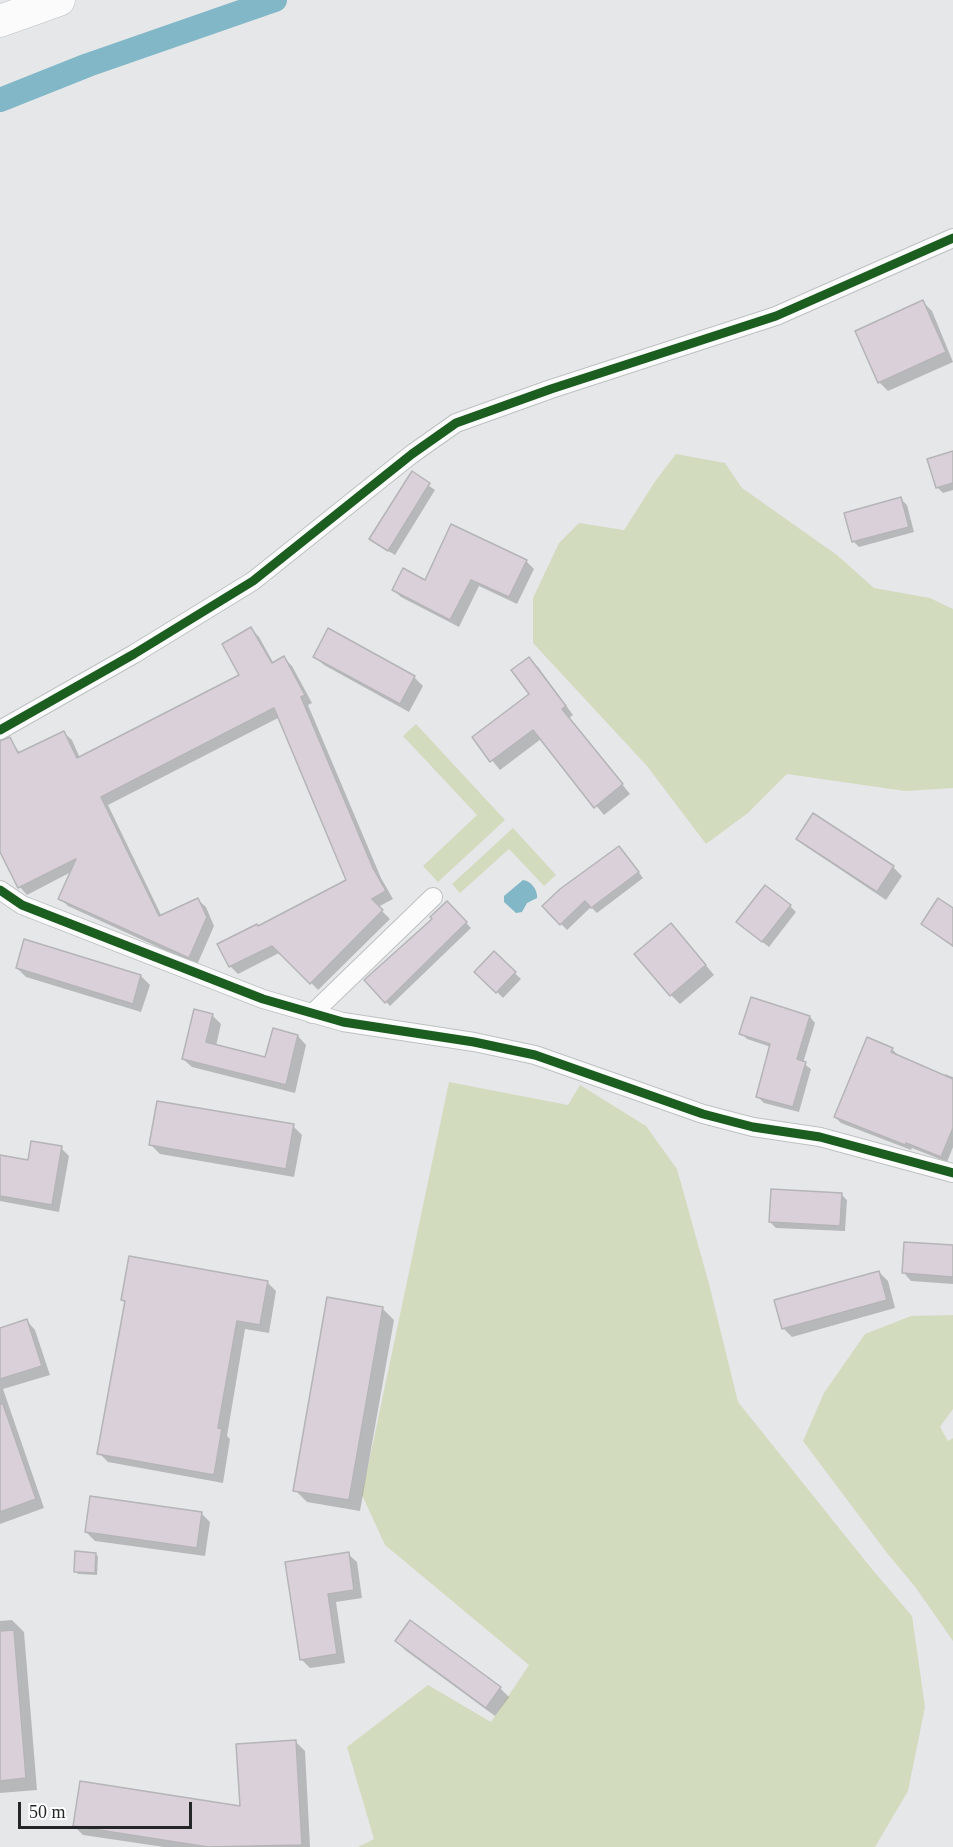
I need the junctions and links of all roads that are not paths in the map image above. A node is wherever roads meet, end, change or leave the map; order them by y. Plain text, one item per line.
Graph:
1 (59, 0) edge
2 (0, 21) edge
3 (953, 238) edge
4 (0, 730) edge
5 (0, 890) edge
6 (433, 897) dead end
7 (312, 1014) junction
8 (953, 1173) edge

1 - 2 highway
3 - 4 street
5 - 7 street
6 - 7 street
7 - 8 street

